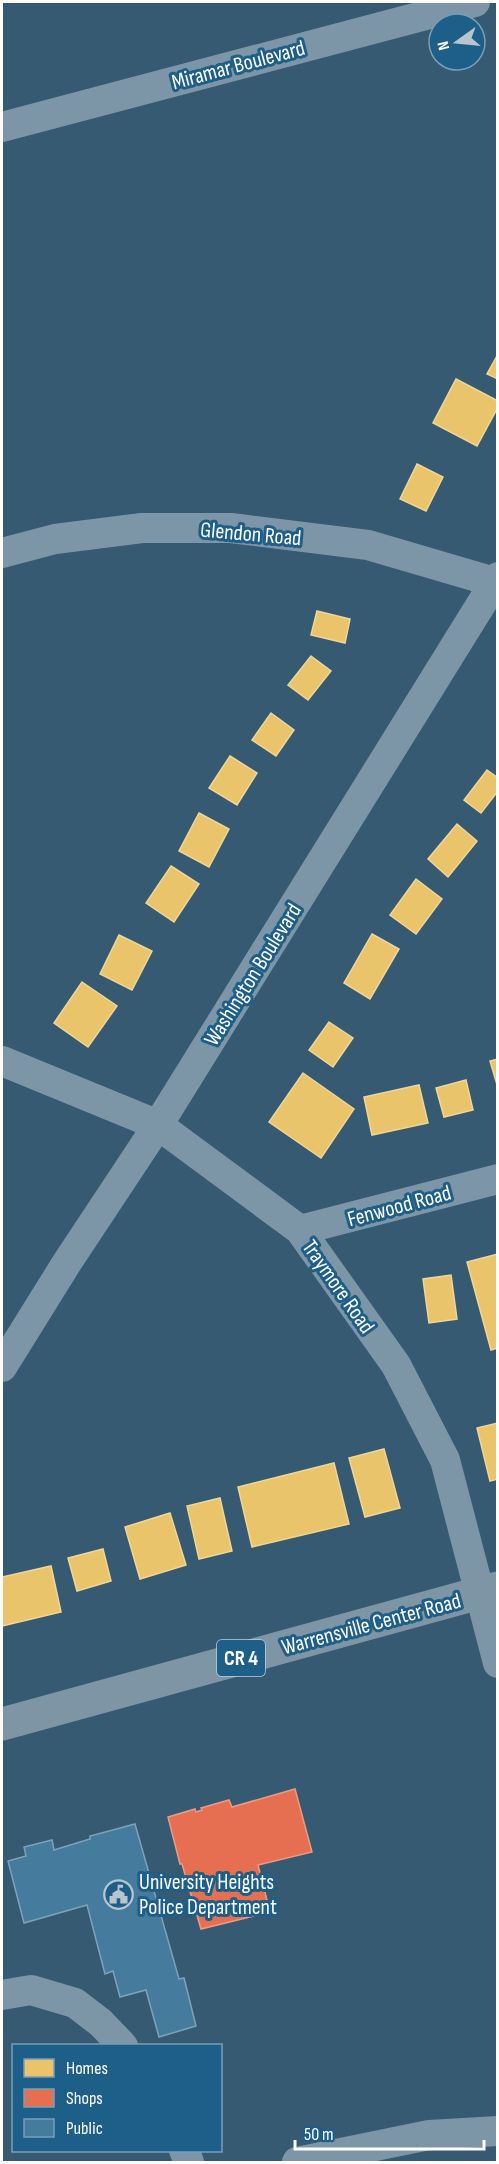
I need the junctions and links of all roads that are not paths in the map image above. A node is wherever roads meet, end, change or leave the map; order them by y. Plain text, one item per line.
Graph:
1 (475, 2) edge
2 (2, 127) edge
3 (2, 553) edge
4 (497, 580) edge
5 (2, 1061) edge
6 (158, 1125) junction
7 (498, 1179) edge
8 (300, 1230) junction
9 (2, 1367) edge
10 (489, 1591) edge
11 (498, 1663) edge
12 (2, 1724) edge
13 (2, 1995) edge
14 (121, 2044) edge
15 (498, 2131) edge
16 (297, 2163) edge

1 - 2 street, Miramar Boulevard
3 - 4 street, Glendon Road
4 - 6 street, Washington Boulevard
5 - 6 street, Traymore Road
6 - 8 street, Traymore Road
6 - 9 street, Washington Boulevard
7 - 8 street, Fenwood Road
8 - 10 street, Traymore Road
10 - 11 street, Traymore Road
10 - 12 main road, Warrensville Center Road / CR 4
13 - 14 street
15 - 16 street

